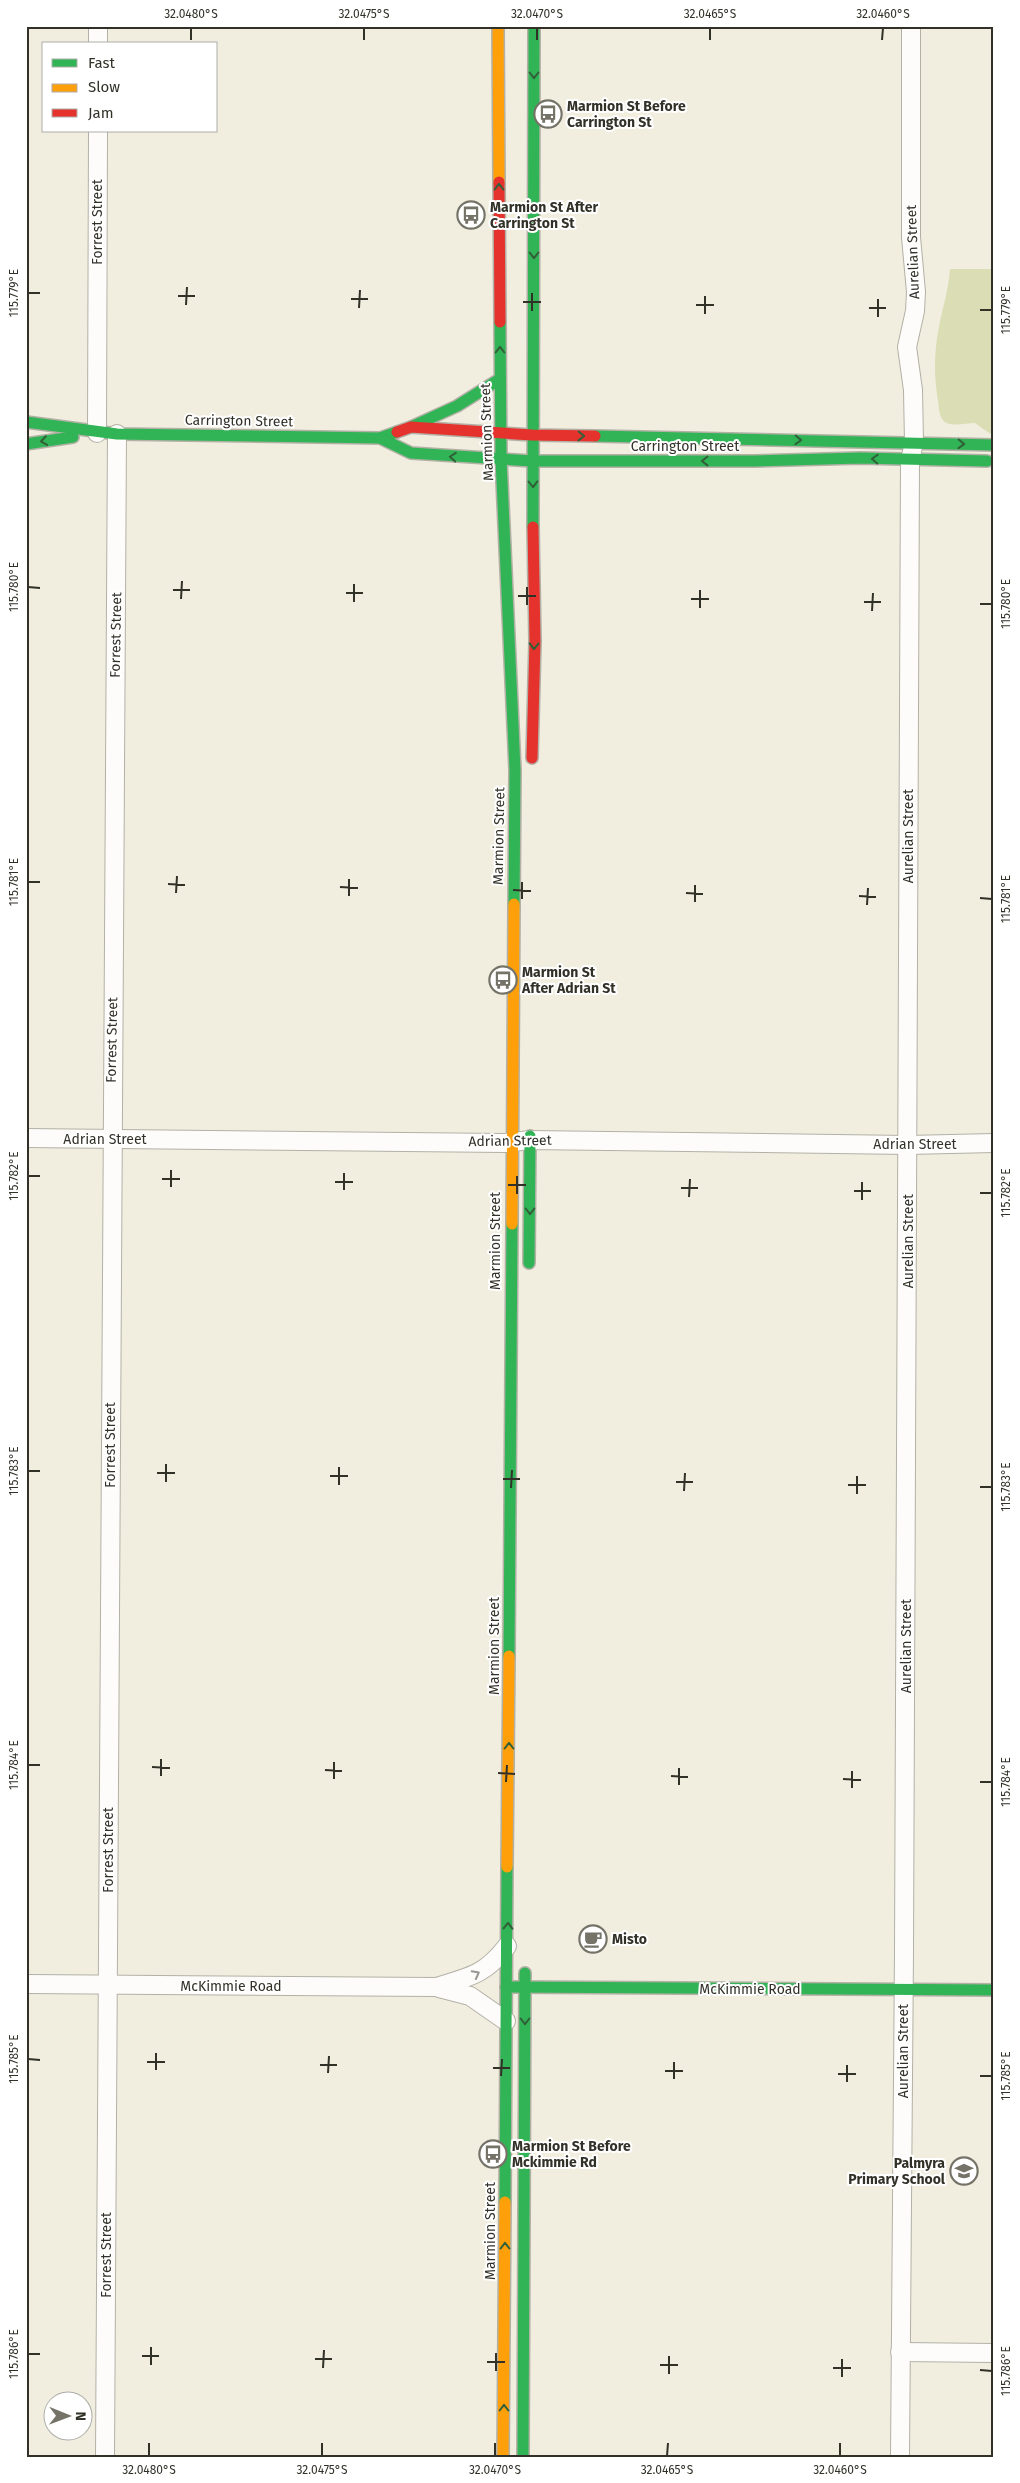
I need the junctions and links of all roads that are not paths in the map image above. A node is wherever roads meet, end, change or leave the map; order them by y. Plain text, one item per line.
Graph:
1 (98, 26) edge
2 (498, 26) edge
3 (534, 26) edge
4 (911, 26) edge
5 (98, 42) edge
6 (98, 132) edge
7 (500, 379) junction
8 (26, 422) edge
9 (411, 427) junction
10 (97, 434) junction
11 (117, 434) junction
12 (502, 434) junction
13 (532, 435) junction
14 (380, 438) junction
15 (914, 443) junction
16 (26, 444) edge
17 (994, 445) edge
18 (501, 459) junction
19 (910, 460) junction
20 (532, 461) junction
21 (994, 461) edge
22 (532, 775) dead end
23 (530, 1132) junction
24 (26, 1138) edge
25 (111, 1139) junction
26 (511, 1142) junction
27 (994, 1143) edge
28 (908, 1145) junction
29 (529, 1276) dead end
30 (507, 1946) junction
31 (525, 1957) dead end
32 (26, 1984) edge
33 (107, 1986) junction
34 (436, 1987) junction
35 (506, 1987) junction
36 (525, 1987) junction
37 (903, 1990) junction
38 (994, 1990) edge
39 (506, 2021) junction
40 (900, 2352) junction
41 (994, 2353) edge
42 (105, 2457) edge
43 (503, 2457) edge
44 (523, 2457) edge
45 (900, 2457) edge

1 - 5 street
7 -> 2 main road, Marmion Street
3 -> 13 main road
4 - 15 street, Aurelian Street
6 - 10 street, Forrest Street
7 - 9 main road
7 - 12 main road, Marmion Street
8 - 10 main road, Carrington Street
9 - 12 main road, Carrington Street
9 - 14 main road, Carrington Street
10 - 11 main road, Carrington Street
10 -> 16 main road, Carrington Street
11 - 14 main road, Carrington Street
11 - 25 street, Forrest Street
12 - 13 main road, Carrington Street
12 - 18 main road, Marmion Street
13 -> 15 main road, Carrington Street
13 - 20 main road
18 -> 14 main road, Carrington Street
15 -> 17 main road, Carrington Street
15 - 19 street, Aurelian Street
18 - 20 main road, Carrington Street
18 - 26 main road, Marmion Street
19 -> 20 main road, Carrington Street
19 - 21 main road, Carrington Street
19 - 28 street, Aurelian Street
20 -> 22 main road
23 - 26 street, Adrian Street
23 - 28 street, Adrian Street
23 -> 29 main road
24 - 25 street, Adrian Street
25 - 26 street, Adrian Street
25 - 33 street, Forrest Street
30 -> 26 main road, Marmion Street
27 - 28 street, Adrian Street
28 - 37 street, Aurelian Street
34 -> 30 street, McKimmie Road
30 - 35 main road, Marmion Street
31 - 36 main road
32 - 33 street, McKimmie Road
33 - 34 street, McKimmie Road
33 - 42 street, Forrest Street
34 - 39 street, McKimmie Road
35 - 36 main road, McKimmie Road
35 - 39 main road, Marmion Street
36 - 37 main road, McKimmie Road
36 -> 44 main road
37 - 38 main road, McKimmie Road
37 - 40 street, Aurelian Street
43 -> 39 main road, Marmion Street
40 - 41 street
40 - 45 street, Aurelian Street

